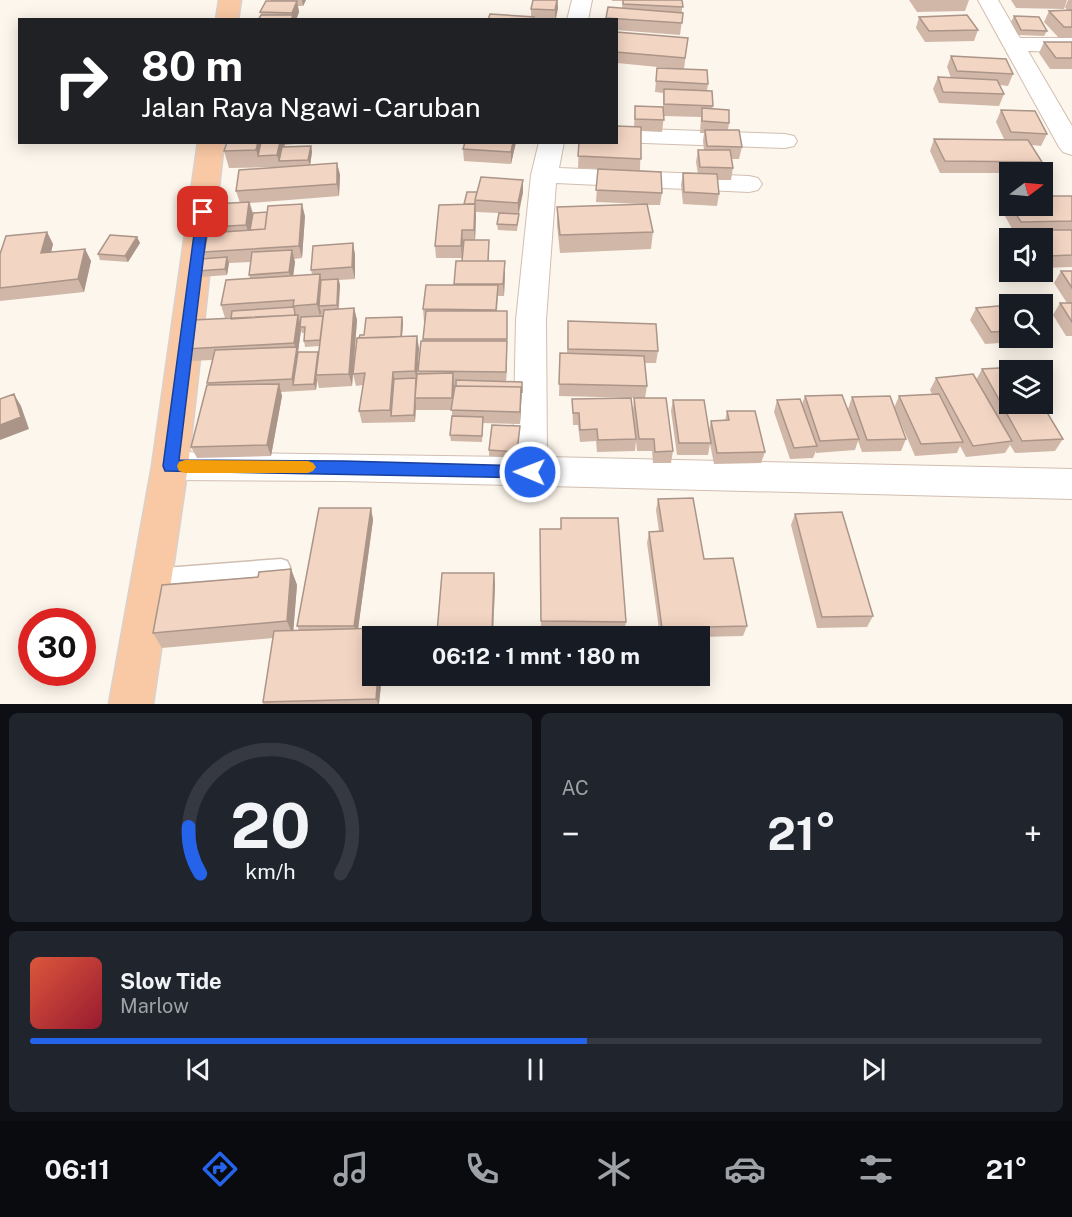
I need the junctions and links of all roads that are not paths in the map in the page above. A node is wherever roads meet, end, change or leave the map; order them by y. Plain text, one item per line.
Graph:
1 (230, 0) edge
2 (582, 0) edge
3 (988, 0) edge
4 (227, 18) edge
5 (578, 18) edge
6 (1012, 44) junction
7 (1072, 45) edge
8 (618, 135) edge
9 (785, 141) dead end
10 (212, 144) edge
11 (552, 144) edge
12 (1072, 147) edge
13 (544, 175) junction
14 (749, 184) dead end
15 (530, 472) junction
16 (1072, 484) edge
17 (167, 488) junction
18 (280, 567) dead end
19 (152, 577) junction
20 (131, 704) edge

1 - 4 highway
2 - 5 street
3 - 6 street
6 - 7 street
6 - 12 street
8 - 9 street
10 - 17 highway
11 - 13 street
13 - 14 street
13 - 15 street
15 - 16 street
15 - 17 street
17 - 19 highway
18 - 19 lane
19 - 20 highway

